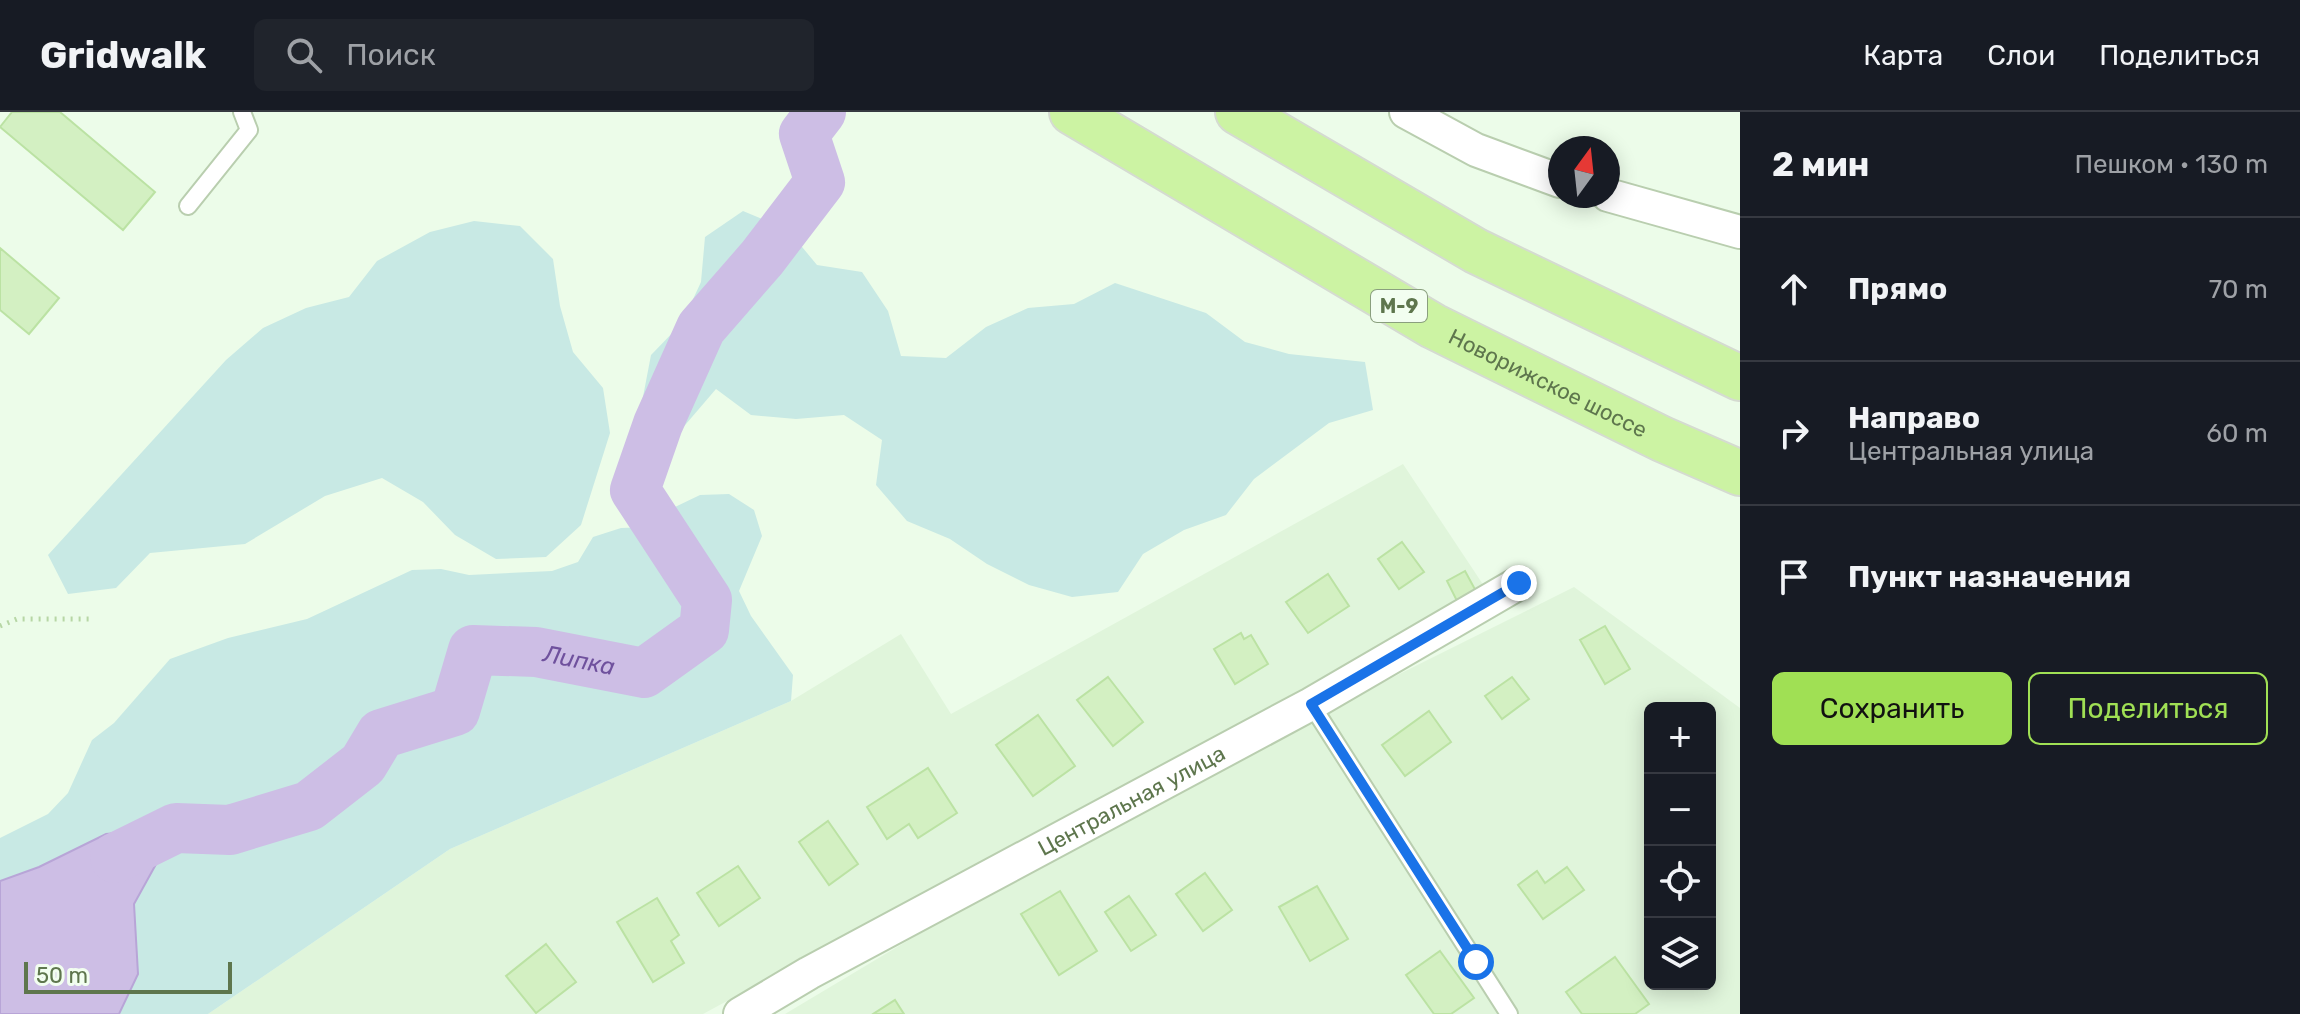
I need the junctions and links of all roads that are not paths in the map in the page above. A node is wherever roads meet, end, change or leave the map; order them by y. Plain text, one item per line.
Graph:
1 (242, 112) edge
2 (1072, 112) edge
3 (1238, 112) edge
4 (1406, 112) edge
5 (1548, 177) edge
6 (1620, 198) edge
7 (188, 206) dead end
8 (1740, 232) edge
9 (1740, 378) edge
10 (1740, 473) edge
11 (1519, 583) dead end
12 (1311, 704) junction
13 (740, 1014) edge
14 (1509, 1014) edge

1 - 7 lane
2 - 10 highway, Новорижское шоссе / М-9
3 - 9 highway
4 - 5 street
6 - 8 street
11 - 12 street, Центральная улица
12 - 13 street, Центральная улица
12 - 14 lane

